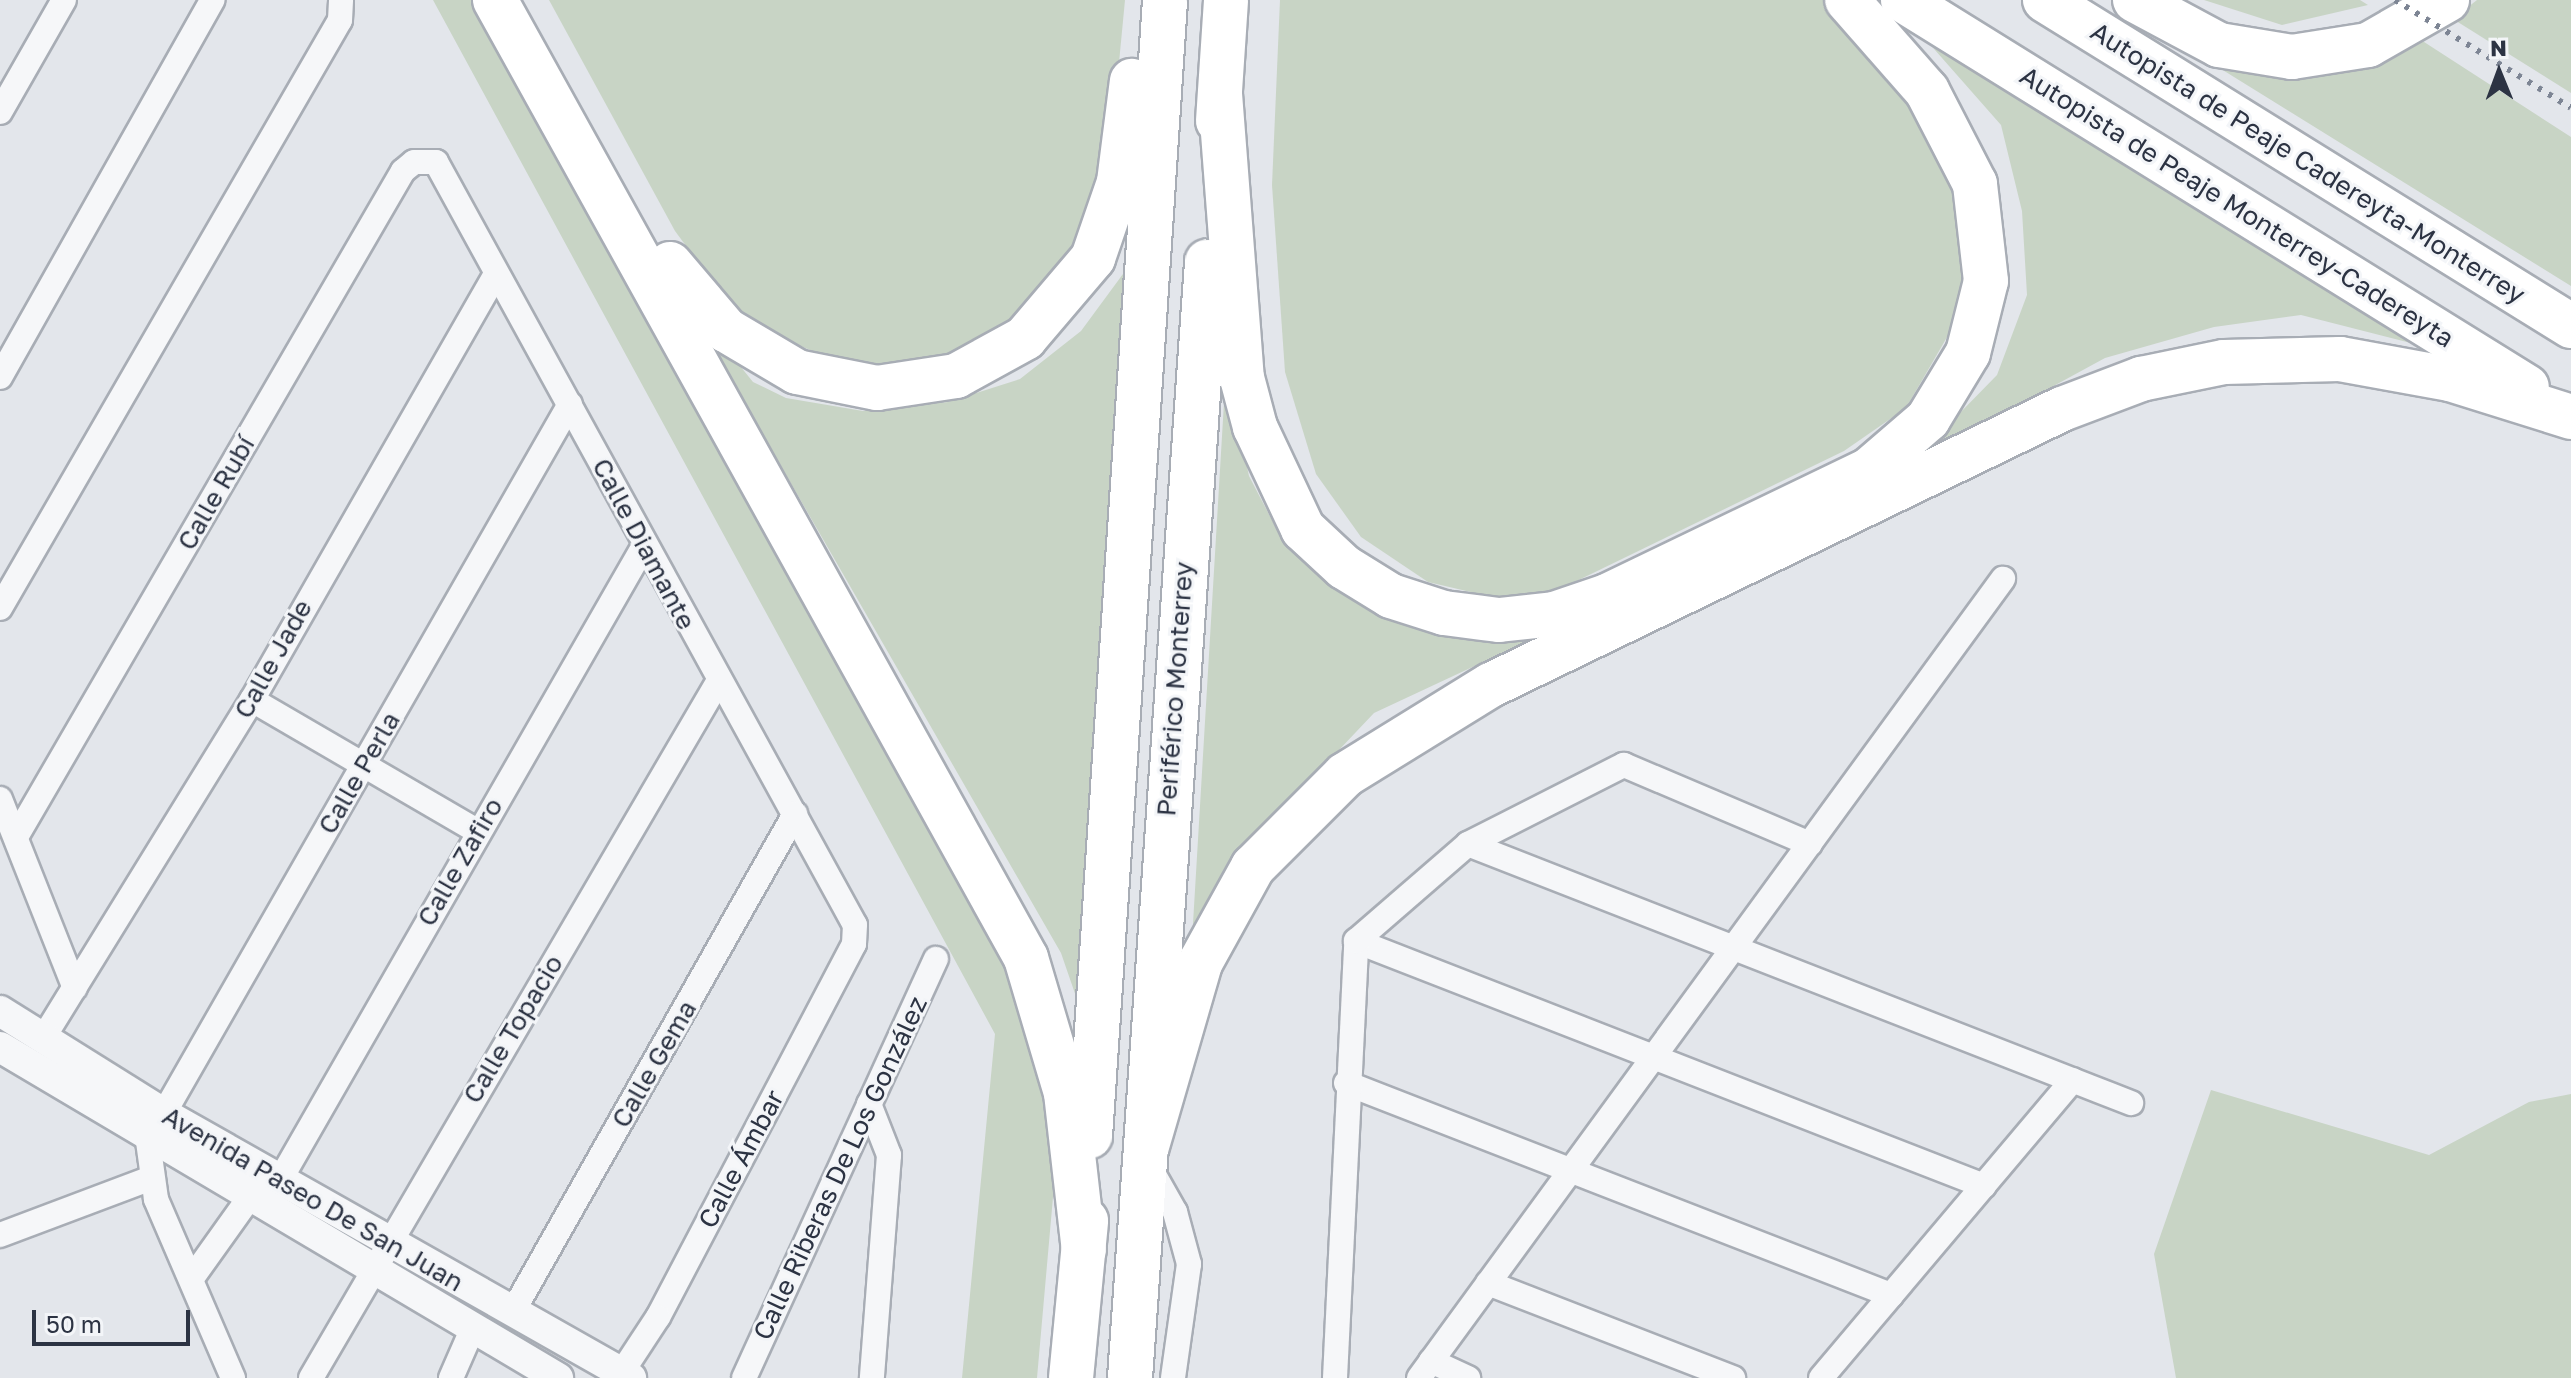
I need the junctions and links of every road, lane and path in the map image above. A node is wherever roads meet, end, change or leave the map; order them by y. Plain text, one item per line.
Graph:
1 (64, 0) edge
2 (212, 0) edge
3 (341, 0) edge
4 (495, 0) edge
5 (529, 0) edge
6 (1146, 0) edge
7 (1165, 0) edge
8 (1226, 0) edge
9 (1847, 0) edge
10 (1903, 0) edge
11 (2045, 0) edge
12 (2135, 0) edge
13 (2447, 0) edge
14 (1220, 94) junction
15 (0, 112) edge
16 (426, 159) joint
17 (496, 274) junction
18 (2571, 326) edge
19 (0, 377) edge
20 (570, 404) junction
21 (2571, 416) edge
22 (644, 546) junction
23 (2003, 579) dead end
24 (0, 608) edge
25 (718, 682) junction
26 (252, 700) junction
27 (363, 764) junction
28 (0, 799) edge
29 (795, 814) junction
30 (477, 831) junction
31 (16, 837) junction
32 (1468, 844) junction
33 (1810, 844) junction
34 (856, 935) joint
35 (1356, 941) junction
36 (1732, 949) junction
37 (936, 959) dead end
38 (75, 988) junction
39 (0, 1011) edge
40 (42, 1040) junction
41 (0, 1047) edge
42 (1652, 1060) junction
43 (2073, 1080) junction
44 (1346, 1083) junction
45 (2131, 1103) dead end
46 (869, 1104) junction
47 (163, 1113) junction
48 (148, 1141) junction
49 (1146, 1153) junction
50 (1569, 1173) junction
51 (149, 1179) junction
52 (280, 1180) junction
53 (1984, 1186) junction
54 (249, 1198) junction
55 (0, 1235) edge
56 (387, 1242) junction
57 (1084, 1250) junction
58 (370, 1269) junction
59 (192, 1278) junction
60 (1488, 1283) junction
61 (1891, 1295) junction
62 (512, 1313) junction
63 (472, 1330) junction
64 (1425, 1369) edge
65 (623, 1376) edge
66 (233, 1378) edge
67 (311, 1378) edge
68 (451, 1378) edge
69 (558, 1378) edge
70 (744, 1378) edge
71 (872, 1378) edge
72 (1071, 1378) edge
73 (1130, 1378) edge
74 (1173, 1378) edge
75 (1335, 1378) edge
76 (1468, 1378) edge
77 (1733, 1378) edge
78 (1821, 1378) edge

1 - 15 street
2 - 19 street
3 - 24 street
4 - 57 highway
5 - 6 highway
7 - 57 highway
8 - 14 highway, Periférico Monterrey
9 - 14 highway
10 - 21 highway, Autopista de Peaje Monterrey-Cadereyta
11 - 18 highway, Autopista de Peaje Cadereyta-Monterrey
12 - 13 highway
14 - 49 highway, Periférico Monterrey
16 - 17 street, Calle Diamante
16 - 31 street, Calle Rubí
17 - 20 street, Calle Diamante
17 - 26 street, Calle Jade
20 - 22 street, Calle Diamante
20 - 27 street, Calle Perla
21 - 49 highway
22 - 25 street, Calle Diamante
22 - 30 street, Calle Zafiro
23 - 33 street
25 - 29 street, Calle Diamante
25 - 56 street, Calle Topacio
26 - 27 street
26 - 38 street, Calle Jade
27 - 30 street
27 - 47 street, Calle Perla
28 - 31 street
29 - 34 street, Calle Diamante
29 - 62 street, Calle Gema
30 - 52 street, Calle Zafiro
31 - 38 street
32 - 33 street
32 - 35 street
32 - 36 street
33 - 36 street
34 - 65 street, Calle Ámbar
35 - 42 street
35 - 44 street
36 - 42 street
36 - 43 street
37 - 46 street, Calle Riberas De Los González
38 - 40 street, Calle Jade
39 - 40 street, Avenida Paseo De San Juan
40 - 47 street, Avenida Paseo De San Juan
41 - 48 street, Avenida Paseo De San Juan
42 - 50 street
42 - 53 street
43 - 45 street
43 - 53 street
44 - 50 street
44 - 75 street
46 - 70 street, Calle Riberas De Los González
46 - 71 street
47 - 48 street, Calle Perla
47 - 52 street, Avenida Paseo De San Juan
48 - 51 street
48 - 54 street, Avenida Paseo De San Juan
49 - 73 highway, Periférico Monterrey
49 - 74 street
50 - 60 street
50 - 61 street
51 - 55 street
51 - 59 street
52 - 56 street, Avenida Paseo De San Juan
53 - 61 street
54 - 58 street, Avenida Paseo De San Juan
54 - 59 street
56 - 58 street, Calle Topacio
56 - 62 street, Avenida Paseo De San Juan
57 - 72 highway
58 - 63 street, Avenida Paseo De San Juan
58 - 67 street, Calle Topacio
59 - 66 street
60 - 64 street
60 - 77 street
61 - 78 street
62 - 65 street, Avenida Paseo De San Juan
63 - 68 street
63 - 69 street, Avenida Paseo De San Juan
64 - 76 street

